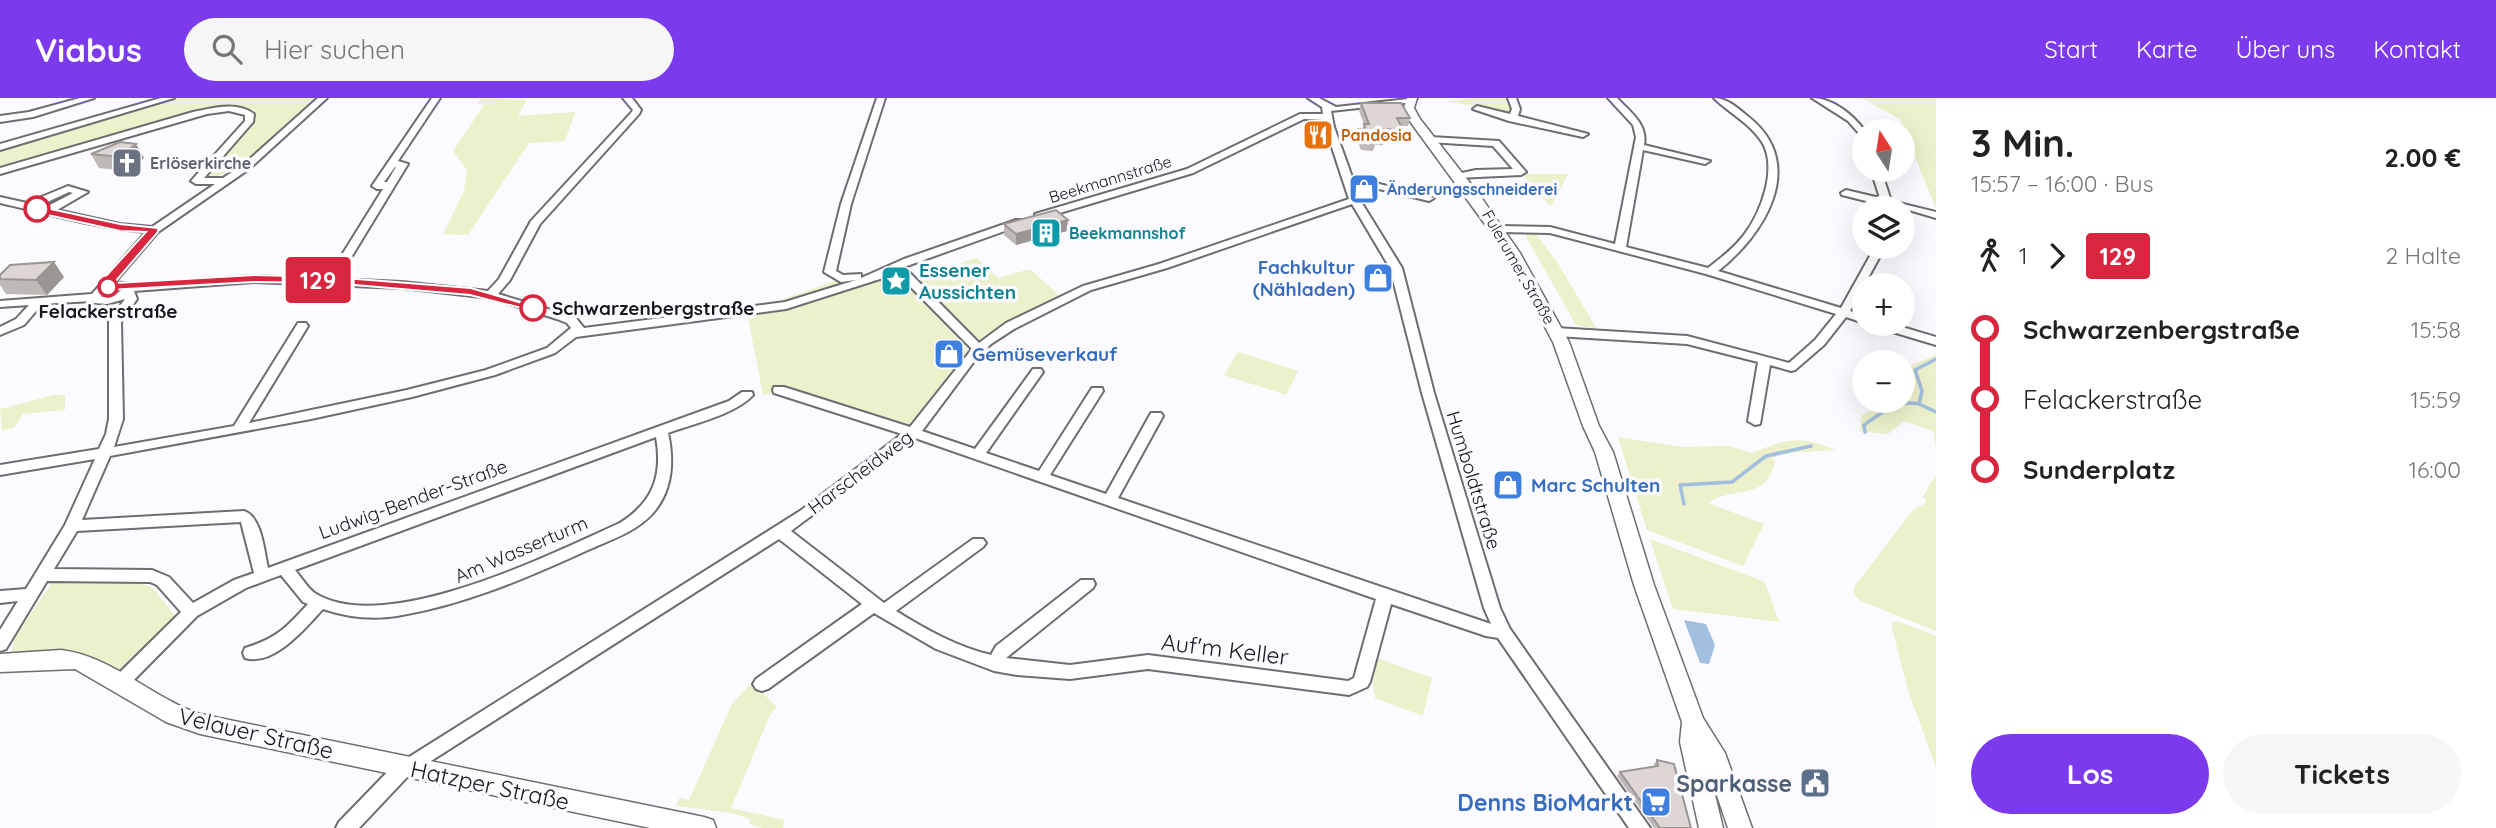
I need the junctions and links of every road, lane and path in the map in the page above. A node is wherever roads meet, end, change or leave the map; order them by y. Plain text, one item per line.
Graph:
1 (90, 98) edge
2 (170, 98) edge
3 (323, 98) edge
4 (436, 98) edge
5 (627, 98) edge
6 (881, 98) edge
7 (1425, 98) edge
8 (1512, 98) edge
9 (1612, 98) edge
10 (1718, 98) edge
11 (1816, 98) edge
12 (1411, 102) edge
13 (1345, 104) junction
14 (1324, 105) edge
15 (1477, 109) dead end
16 (1512, 118) junction
17 (0, 119) edge
18 (1852, 120) edge
19 (1583, 134) dead end
20 (1431, 140) junction
21 (1445, 143) junction
22 (0, 147) edge
23 (1640, 147) junction
24 (1705, 161) dead end
25 (0, 171) edge
26 (1465, 175) junction
27 (1349, 179) junction
28 (223, 181) junction
29 (1846, 193) dead end
30 (1856, 196) edge
31 (1429, 198) dead end
32 (0, 200) edge
33 (1355, 200) junction
34 (21, 206) junction
35 (0, 211) edge
36 (46, 211) junction
37 (1915, 211) edge
38 (1936, 215) edge
39 (1505, 229) junction
40 (154, 230) junction
41 (1620, 248) junction
42 (1874, 259) edge
43 (897, 266) junction
44 (1710, 272) junction
45 (332, 280) junction
46 (108, 287) junction
47 (491, 295) junction
48 (124, 296) junction
49 (94, 297) junction
50 (38, 302) junction
51 (0, 304) edge
52 (1844, 313) junction
53 (1852, 315) edge
54 (302, 326) dead end
55 (0, 331) edge
56 (1562, 332) junction
57 (576, 334) junction
58 (1915, 335) edge
59 (1936, 341) edge
60 (978, 349) junction
61 (1764, 361) junction
62 (1037, 372) dead end
63 (779, 390) dead end
64 (1097, 391) dead end
65 (747, 395) dead end
66 (1156, 416) dead end
67 (1755, 421) dead end
68 (239, 428) junction
69 (661, 430) junction
70 (914, 433) junction
71 (103, 452) junction
72 (978, 454) junction
73 (0, 470) edge
74 (1042, 477) junction
75 (1110, 500) junction
76 (72, 526) junction
77 (780, 531) junction
78 (978, 543) dead end
79 (284, 567) junction
80 (44, 575) junction
81 (262, 575) junction
82 (1087, 584) dead end
83 (32, 594) junction
84 (1385, 596) junction
85 (0, 597) edge
86 (320, 602) junction
87 (878, 608) junction
88 (191, 612) junction
89 (1503, 632) junction
90 (0, 644) edge
91 (251, 653) dead end
92 (0, 663) edge
93 (993, 664) junction
94 (119, 684) junction
95 (762, 684) dead end
96 (1693, 722) junction
97 (404, 766) junction
98 (1710, 821) edge
99 (1739, 826) edge
100 (346, 828) edge
101 (701, 828) edge
102 (1640, 828) edge

1 - 17 street
2 - 22 street
3 - 28 street
4 - 45 street
5 - 47 street
6 - 43 street
7 - 12 street
8 - 16 street
9 - 23 street
10 - 44 street
11 - 18 street
12 - 13 street
12 - 13 street
12 - 20 main road, Fulerumer Straße
12 - 21 main road, Fulerumer Straße
13 - 14 street
14 - 27 street, Humboldtstraße
14 - 43 street, Beekmannstraße
15 - 16 street
16 - 19 street
20 - 21 street
20 - 26 main road, Fulerumer Straße
21 - 26 main road, Fulerumer Straße
21 - 26 street
23 - 24 street
23 - 41 street
25 - 28 street
26 - 39 main road, Fulerumer Straße
27 - 31 street
27 - 33 street, Humboldtstraße
28 - 40 street
29 - 30 street
32 - 34 street
33 - 60 street, Harscheidweg
33 - 89 street, Humboldtstraße
34 - 35 street
34 - 36 street
34 - 36 street
36 - 40 street
37 - 38 street
39 - 41 street
39 - 56 main road, Fulerumer Straße
40 - 46 street
41 - 44 street
42 - 52 street
43 - 57 street, Beekmannstraße
43 - 60 street
44 - 52 street
45 - 47 street
45 - 48 street
46 - 48 street
46 - 49 street
47 - 57 street
48 - 49 street
48 - 71 street
49 - 50 street
50 - 51 street
50 - 55 street
52 - 53 street
52 - 61 street
54 - 68 street
56 - 61 street
56 - 96 main road, Fulerumer Straße
57 - 68 street
58 - 59 street
60 - 70 street, Harscheidweg
61 - 67 street
62 - 72 street
63 - 70 street
64 - 74 street
65 - 69 street, Ludwig-Bender-Straße
66 - 75 street
68 - 71 street
69 - 79 street, Ludwig-Bender-Straße
69 - 86 street, Am Wasserturm
70 - 72 street
70 - 77 street, Harscheidweg
71 - 73 street
71 - 76 street
72 - 74 street
74 - 75 street
75 - 84 street
76 - 80 street
76 - 81 street
77 - 87 street, Auf'm Keller
77 - 97 street, Harscheidweg
78 - 87 street
79 - 81 street, Ludwig-Bender-Straße
79 - 86 street, Am Wasserturm
80 - 83 street
80 - 88 street
81 - 88 street, Ludwig-Bender-Straße
82 - 93 street
83 - 85 street
83 - 90 street
84 - 89 street
84 - 93 street, Auf'm Keller
86 - 91 street
87 - 93 street, Auf'm Keller
87 - 95 street
88 - 94 street, Ludwig-Bender-Straße
89 - 102 street, Humboldtstraße
92 - 94 main road, Velauer Straße
94 - 97 main road, Velauer Straße
96 - 98 main road, Fulerumer Straße
96 - 99 main road, Fulerumer Straße
97 - 100 street, Harscheidweg
97 - 101 main road, Hatzper Straße
98 - 99 main road

